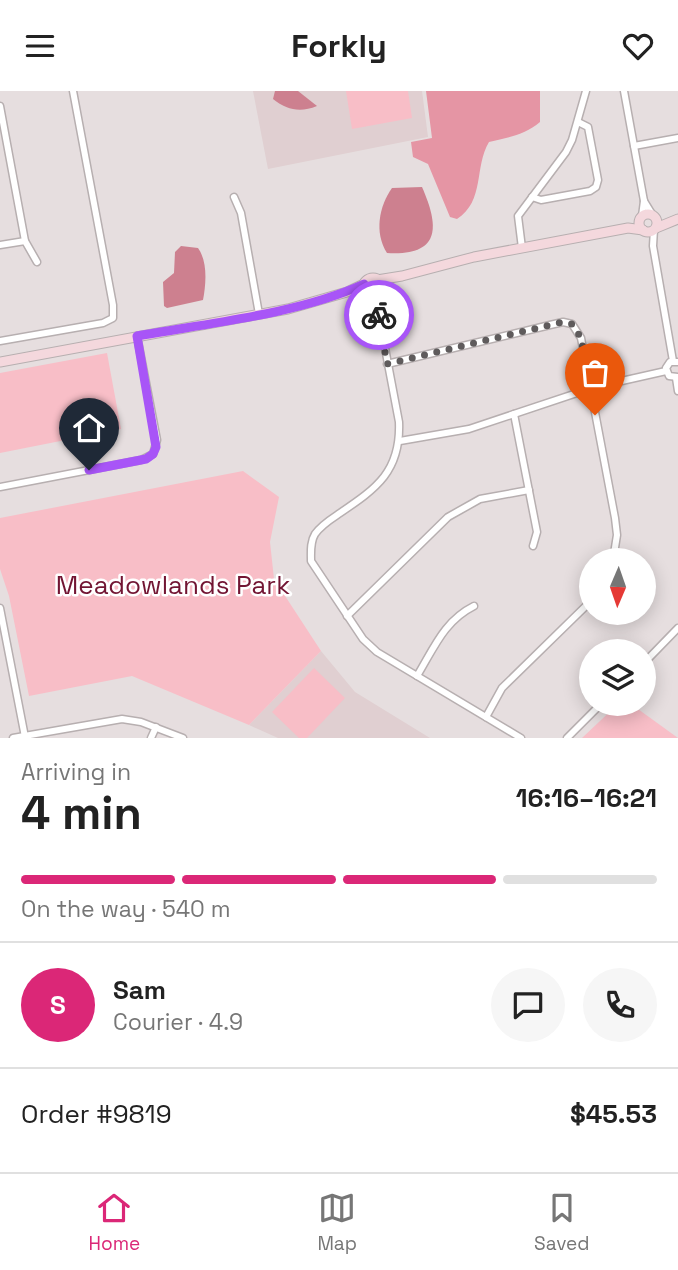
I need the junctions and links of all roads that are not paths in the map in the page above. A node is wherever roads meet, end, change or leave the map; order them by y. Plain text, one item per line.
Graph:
1 (73, 91) edge
2 (586, 91) edge
3 (624, 91) edge
4 (0, 106) edge
5 (578, 122) junction
6 (678, 138) edge
7 (634, 146) junction
8 (234, 197) dead end
9 (533, 197) junction
10 (647, 216) junction
11 (675, 220) edge
12 (628, 229) junction
13 (650, 230) junction
14 (25, 241) junction
15 (0, 245) edge
16 (522, 248) junction
17 (37, 262) dead end
18 (402, 276) junction
19 (377, 280) junction
20 (364, 284) junction
21 (348, 292) junction
22 (381, 292) junction
23 (368, 296) junction
24 (378, 311) junction
25 (259, 314) junction
26 (137, 336) junction
27 (0, 341) edge
28 (0, 362) edge
29 (676, 362) edge
30 (387, 364) junction
31 (666, 371) junction
32 (677, 377) edge
33 (590, 389) junction
34 (678, 391) edge
35 (514, 414) junction
36 (400, 441) junction
37 (0, 487) edge
38 (529, 490) junction
39 (533, 546) dead end
40 (615, 548) edge
41 (474, 606) dead end
42 (0, 608) edge
43 (579, 613) edge
44 (347, 615) junction
45 (678, 628) edge
46 (656, 651) edge
47 (417, 675) junction
48 (590, 716) edge
49 (485, 717) junction
50 (156, 727) junction
51 (26, 737) edge
52 (13, 738) edge
53 (151, 738) edge
54 (183, 738) edge
55 (522, 738) edge
56 (567, 738) edge

1 - 27 street
2 - 5 street
3 - 7 street
4 - 14 street
5 - 9 street
5 - 9 street
6 - 7 street
7 - 10 street
8 - 25 street
9 - 16 street
10 - 11 street
10 - 12 street
10 - 13 street
10 - 13 street
11 - 13 street
12 - 13 street
12 - 16 street
13 - 29 street
14 - 15 street
14 - 17 street
16 - 18 street
18 - 19 street
18 - 22 street
19 - 20 street
19 - 22 street
20 - 21 street
20 - 23 street
21 - 23 street
21 - 25 street
22 - 23 street
22 - 24 street
23 - 24 street
24 - 30 street
25 - 26 street
26 - 28 street
26 - 37 street
29 - 31 street
30 - 33 street
30 - 36 street
31 - 32 street
31 - 33 street
32 - 34 street
33 - 35 street
33 - 40 street
35 - 36 street
35 - 38 street
36 - 44 street
38 - 39 street
38 - 44 street
41 - 47 street
42 - 51 street
43 - 49 street
44 - 47 street
45 - 46 street
47 - 49 street
48 - 56 street
49 - 55 street
50 - 51 street
50 - 53 street
50 - 54 street
51 - 52 street

